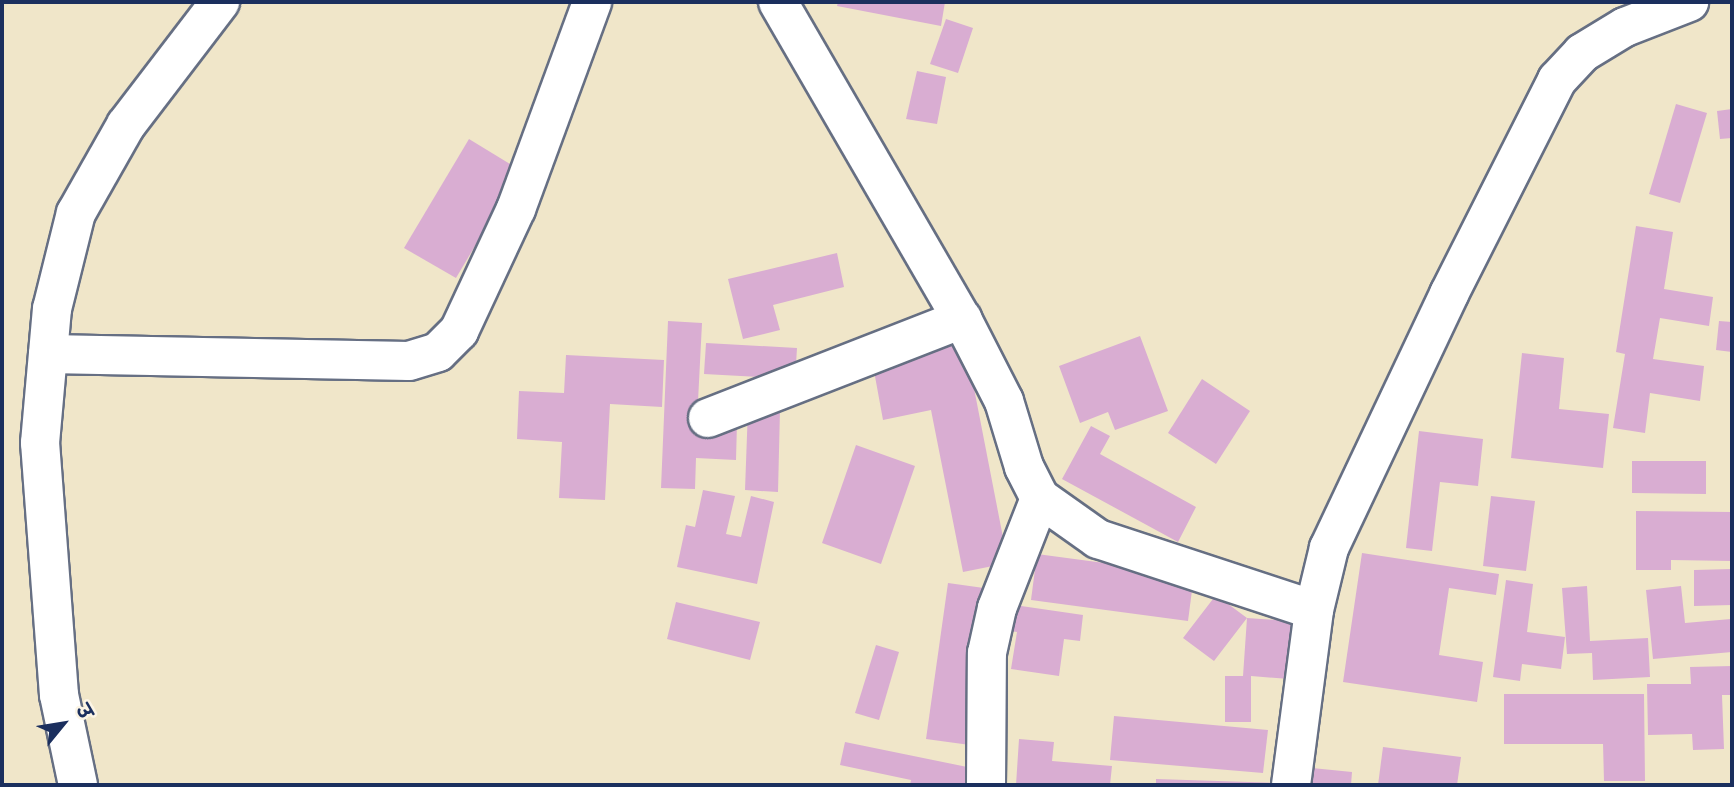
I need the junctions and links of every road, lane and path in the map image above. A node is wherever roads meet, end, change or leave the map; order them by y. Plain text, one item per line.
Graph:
1 (220, 2) edge
2 (592, 2) edge
3 (778, 2) edge
4 (1689, 2) edge
5 (962, 319) junction
6 (48, 354) junction
7 (708, 418) dead end
8 (1040, 498) junction
9 (1314, 610) junction
10 (78, 785) edge
11 (986, 785) edge
12 (1291, 785) edge

1 - 6 street
2 - 6 street
3 - 5 street
4 - 9 street
5 - 7 street
5 - 8 street
6 - 10 street
8 - 9 street
8 - 11 street
9 - 12 street

